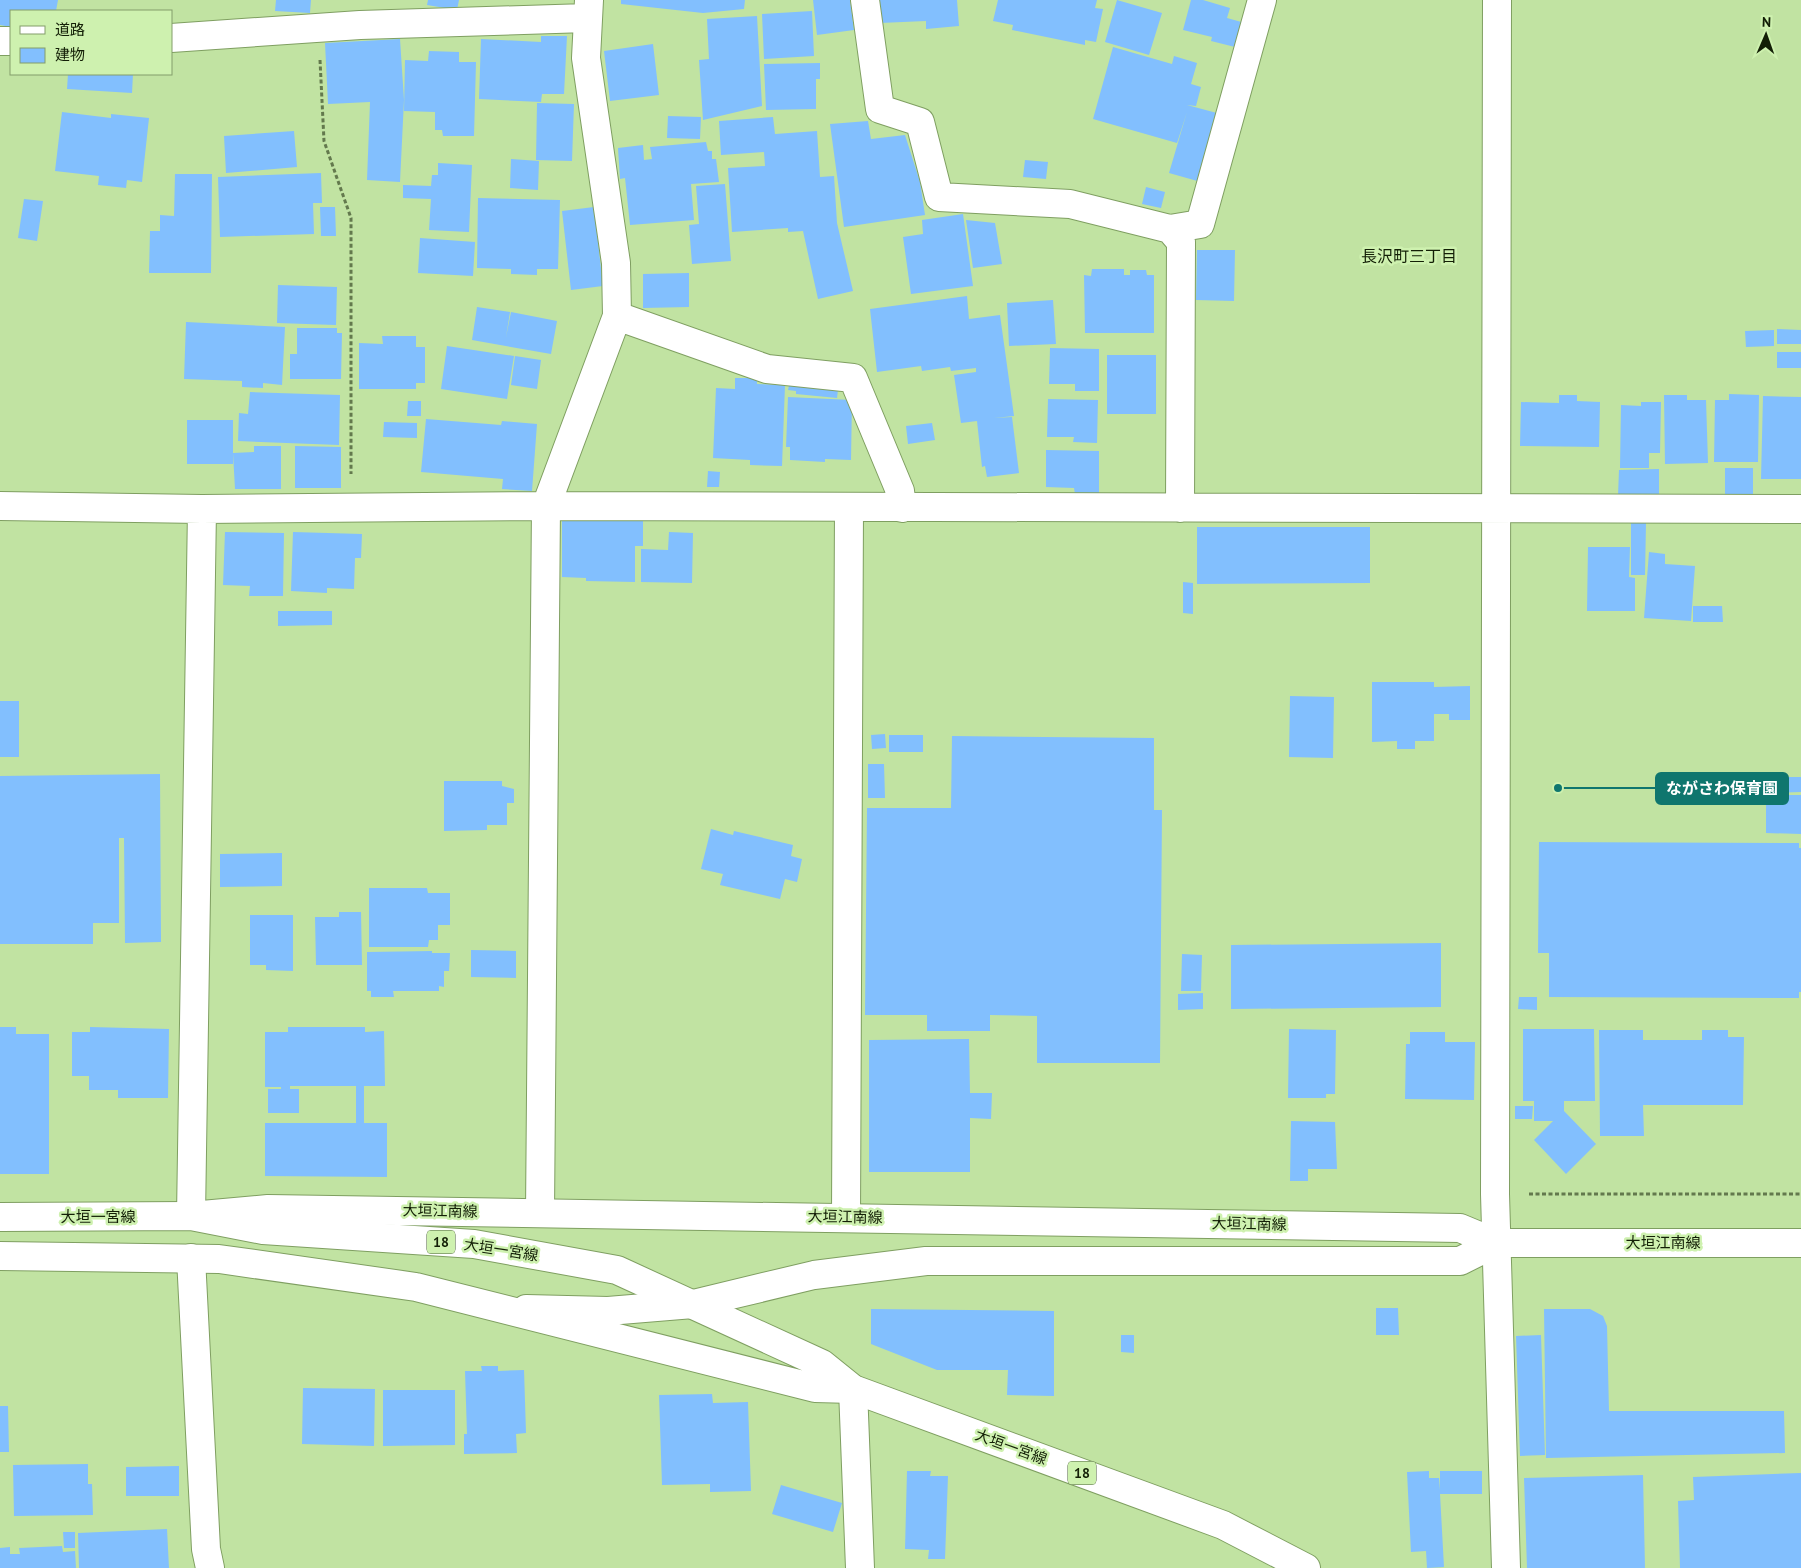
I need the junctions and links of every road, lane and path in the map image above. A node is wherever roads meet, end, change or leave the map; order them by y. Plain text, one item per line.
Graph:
1 (865, 0) edge
2 (1262, 0) edge
3 (1497, 0) edge
4 (588, 9) edge
5 (318, 28) junction
6 (172, 38) edge
7 (1170, 229) junction
8 (617, 316) junction
9 (0, 506) edge
10 (546, 506) junction
11 (849, 507) junction
12 (351, 508) junction
13 (902, 508) junction
14 (1180, 508) junction
15 (202, 509) junction
16 (1495, 509) junction
17 (1801, 509) edge
18 (540, 1213) junction
19 (190, 1216) junction
20 (0, 1217) edge
21 (846, 1218) junction
22 (1496, 1243) junction
23 (1801, 1243) edge
24 (0, 1256) edge
25 (191, 1258) junction
26 (693, 1304) junction
27 (502, 1309) junction
28 (853, 1389) junction
29 (210, 1568) edge
30 (860, 1568) edge
31 (1306, 1568) edge
32 (1506, 1568) edge

1 - 7 street
2 - 7 street
3 - 16 street
4 - 5 street
4 - 8 street
5 - 6 street
5 - 12 path
7 - 14 street
8 - 10 street
8 - 13 street
9 - 15 street
10 - 11 street
10 - 12 street
10 - 18 street
11 - 13 street
11 - 21 street
12 - 15 street
13 - 14 street
14 - 16 street
15 - 19 street
16 - 17 street
16 - 22 street
18 - 19 street, 大垣江南線
18 - 21 street, 大垣江南線
19 - 20 street, 大垣一宮線 / 18
19 - 26 street, 大垣一宮線 / 18
21 - 22 street, 大垣江南線
22 - 23 street, 大垣江南線
22 - 26 street, 大垣江南線
22 - 32 street
24 - 25 street, 大垣一宮線 / 18
25 - 27 street, 大垣一宮線 / 18
25 - 29 street
26 - 27 street, 大垣江南線
26 - 28 street, 大垣一宮線 / 18
27 - 28 street, 大垣一宮線 / 18
28 - 30 street
28 - 31 street, 大垣一宮線 / 18

